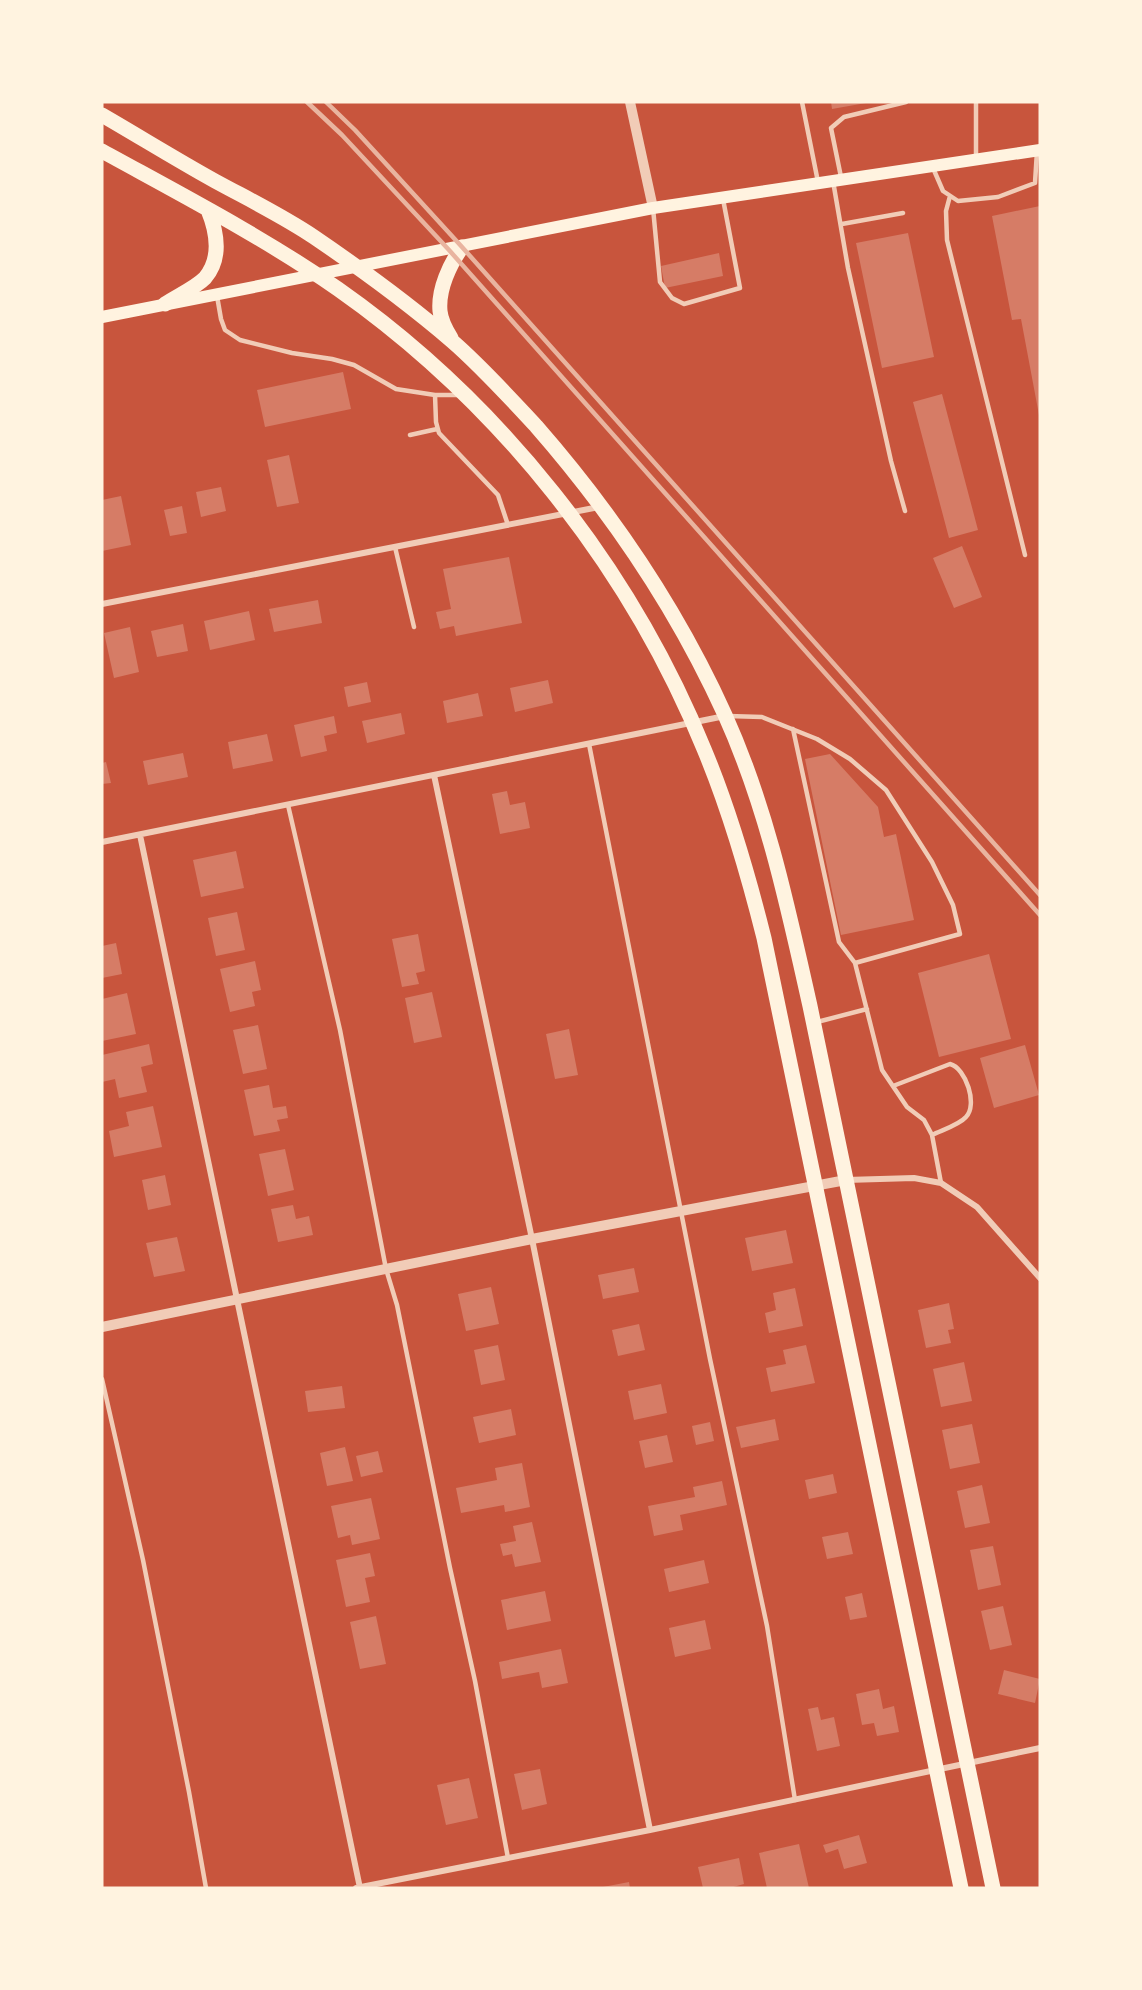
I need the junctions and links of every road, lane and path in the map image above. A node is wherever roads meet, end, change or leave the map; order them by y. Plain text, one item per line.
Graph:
1 (630, 102) edge
2 (802, 102) edge
3 (906, 102) edge
4 (976, 102) edge
5 (102, 115) edge
6 (1039, 150) edge
7 (102, 151) edge
8 (976, 160) junction
9 (932, 166) junction
10 (837, 180) junction
11 (818, 183) junction
12 (950, 196) junction
13 (723, 198) junction
14 (653, 208) junction
15 (208, 210) junction
16 (903, 213) dead end
17 (842, 224) junction
18 (462, 247) junction
19 (356, 267) junction
20 (316, 274) junction
21 (216, 294) junction
22 (165, 304) junction
23 (102, 317) edge
24 (452, 341) junction
25 (435, 395) junction
26 (464, 395) junction
27 (437, 429) junction
28 (410, 435) dead end
29 (602, 506) junction
30 (905, 511) dead end
31 (568, 513) junction
32 (508, 525) junction
33 (395, 547) junction
34 (1024, 555) dead end
35 (102, 604) edge
36 (414, 627) dead end
37 (725, 716) junction
38 (693, 723) junction
39 (793, 729) junction
40 (590, 744) junction
41 (434, 775) junction
42 (288, 805) junction
43 (140, 835) junction
44 (102, 842) edge
45 (855, 963) junction
46 (867, 1009) junction
47 (813, 1023) junction
48 (893, 1086) junction
49 (932, 1135) junction
50 (846, 1180) junction
51 (941, 1183) junction
52 (815, 1186) junction
53 (682, 1211) junction
54 (532, 1239) junction
55 (386, 1269) junction
56 (1040, 1278) edge
57 (237, 1300) junction
58 (102, 1327) edge
59 (102, 1379) edge
60 (1040, 1748) edge
61 (967, 1764) junction
62 (937, 1770) junction
63 (795, 1800) junction
64 (650, 1830) junction
65 (508, 1858) junction
66 (206, 1888) edge
67 (358, 1888) edge
68 (961, 1888) edge
69 (993, 1888) edge

1 - 14 street
2 - 11 lane
3 - 10 lane
4 - 8 lane
5 - 19 main road
6 - 8 main road
6 - 12 lane
7 - 15 main road
8 - 9 main road
9 - 10 main road
9 - 12 lane
10 - 11 main road
10 - 17 lane
11 - 13 main road
12 - 34 lane
13 - 14 main road
13 - 14 lane
14 - 18 main road
15 - 20 main road
15 - 22 main road
16 - 17 lane
17 - 30 lane
18 - 19 main road
18 - 24 main road
19 - 20 main road
19 - 24 main road
20 - 21 main road
20 - 26 main road
21 - 22 main road
21 - 25 lane
22 - 23 main road
24 - 29 main road
25 - 26 lane
25 - 27 lane
26 - 31 main road
27 - 28 lane
27 - 32 lane
29 - 31 street
29 - 37 main road
31 - 32 street
31 - 38 main road
32 - 33 street
33 - 35 street
33 - 36 lane
37 - 38 street
37 - 39 lane
37 - 47 main road
38 - 40 street
38 - 52 main road
39 - 45 lane
39 - 45 lane
40 - 41 street
40 - 53 lane
41 - 42 street
41 - 54 street
42 - 43 street
42 - 55 lane
43 - 44 street
43 - 57 street
45 - 46 lane
46 - 47 lane
46 - 48 lane
47 - 50 main road
48 - 49 lane
48 - 49 lane
49 - 51 lane
50 - 51 street
50 - 52 street
50 - 61 main road
51 - 56 street
52 - 53 street
52 - 62 main road
53 - 54 street
53 - 63 lane
54 - 55 street
54 - 64 street
55 - 57 street
55 - 65 lane
57 - 58 street
57 - 67 street
59 - 66 lane
60 - 61 street
61 - 62 street
61 - 69 main road
62 - 63 street
62 - 68 main road
63 - 64 street
64 - 65 street
65 - 67 street

